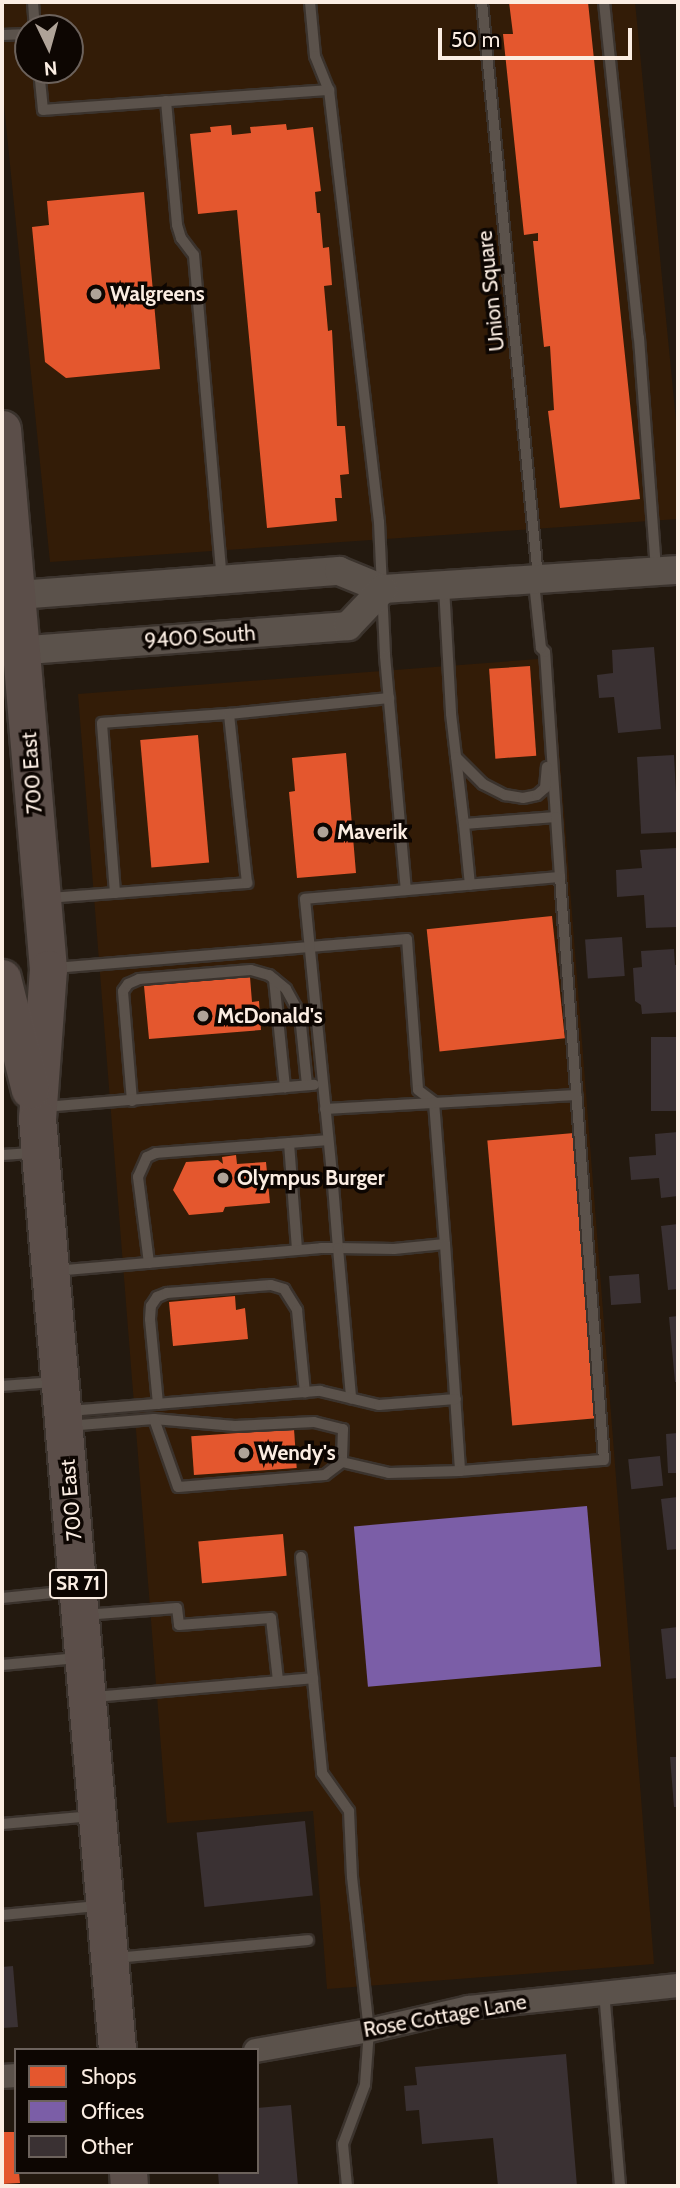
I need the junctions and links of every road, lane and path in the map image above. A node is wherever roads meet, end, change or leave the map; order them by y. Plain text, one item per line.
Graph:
1 (310, 2) edge
2 (482, 2) edge
3 (604, 2) edge
4 (40, 84) edge
5 (329, 90) junction
6 (166, 101) junction
7 (2, 429) edge
8 (667, 571) edge
9 (536, 577) junction
10 (222, 579) junction
11 (444, 584) junction
12 (383, 589) junction
13 (18, 595) junction
14 (541, 648) junction
15 (12, 651) edge
16 (389, 698) junction
17 (229, 714) junction
18 (456, 757) junction
19 (556, 817) junction
20 (464, 824) junction
21 (560, 877) junction
22 (470, 885) junction
23 (406, 890) junction
24 (115, 893) junction
25 (41, 898) junction
26 (310, 948) junction
27 (48, 969) junction
28 (2, 978) edge
29 (274, 979) junction
30 (323, 1084) junction
31 (307, 1085) junction
32 (285, 1087) junction
33 (577, 1095) junction
34 (132, 1101) junction
35 (434, 1102) junction
36 (325, 1108) junction
37 (38, 1126) junction
38 (328, 1140) junction
39 (289, 1143) junction
40 (2, 1156) edge
41 (445, 1244) junction
42 (338, 1248) junction
43 (297, 1250) junction
44 (149, 1263) junction
45 (51, 1271) junction
46 (2, 1386) edge
47 (305, 1393) junction
48 (351, 1398) junction
49 (456, 1399) junction
50 (158, 1404) junction
51 (63, 1406) junction
52 (154, 1419) junction
53 (342, 1462) junction
54 (460, 1471) junction
55 (302, 1557) dead end
56 (2, 1598) edge
57 (79, 1603) junction
58 (84, 1658) junction
59 (2, 1665) edge
60 (313, 1678) junction
61 (278, 1680) junction
62 (87, 1698) junction
63 (97, 1816) junction
64 (2, 1824) edge
65 (104, 1906) junction
66 (2, 1914) edge
67 (309, 1940) dead end
68 (109, 1958) junction
69 (678, 1985) edge
70 (604, 1991) junction
71 (369, 2030) junction
72 (117, 2048) edge
73 (259, 2049) edge
74 (347, 2186) edge
75 (620, 2186) edge

1 - 5 lane
2 - 9 lane, Union Square
3 - 8 lane
4 - 6 lane
5 - 6 lane
5 - 12 lane
6 - 10 lane
7 - 13 main road, 700 East / SR 71
8 - 9 street
9 - 11 street
9 - 14 lane, Union Square
10 - 12 street
10 - 13 street
11 - 12 street
11 - 18 lane
12 - 15 street, 9400 South
12 - 16 lane
13 - 15 main road, 700 East / SR 71
14 - 18 lane
14 - 19 lane
15 - 25 main road, 700 East / SR 71
16 - 17 lane
16 - 23 lane
17 - 24 lane
17 - 24 lane
18 - 20 lane
19 - 20 lane
19 - 21 lane
20 - 22 lane
21 - 22 lane
21 - 33 lane
22 - 23 lane
23 - 26 lane
24 - 25 lane
25 - 27 main road, 700 East / SR 71
26 - 27 lane
26 - 30 lane
26 - 35 lane
27 - 37 main road, 700 East / SR 71
28 - 37 main road, 700 East / SR 71
29 - 31 lane
29 - 32 lane
29 - 34 lane
30 - 31 lane
30 - 36 lane
31 - 32 lane
32 - 34 lane
33 - 35 lane
33 - 54 lane
34 - 37 lane
35 - 36 lane
35 - 41 lane
36 - 38 lane
37 - 40 lane
37 - 45 main road, 700 East / SR 71
38 - 39 lane
38 - 42 lane
39 - 43 lane
39 - 44 lane
41 - 42 lane
41 - 49 lane
42 - 43 lane
42 - 48 lane
43 - 44 lane
44 - 45 lane
45 - 51 main road, 700 East / SR 71
46 - 51 lane
47 - 48 lane
47 - 50 lane
47 - 50 lane
48 - 49 lane
49 - 54 lane
50 - 51 lane
51 - 52 lane
51 - 57 main road, 700 East / SR 71
52 - 53 lane
52 - 53 lane
53 - 54 lane
55 - 60 lane
56 - 57 lane
57 - 58 main road, 700 East / SR 71
57 - 61 lane
58 - 59 lane
58 - 62 main road, 700 East / SR 71
60 - 61 lane
60 - 71 lane
61 - 62 lane
62 - 63 main road, 700 East / SR 71
63 - 64 lane
63 - 65 main road, 700 East / SR 71
65 - 66 lane
65 - 68 main road, 700 East / SR 71
67 - 68 lane
68 - 72 main road, 700 East / SR 71
69 - 70 street, Rose Cottage Lane
70 - 71 street, Rose Cottage Lane
70 - 75 lane
71 - 73 street, Rose Cottage Lane
71 - 74 lane

